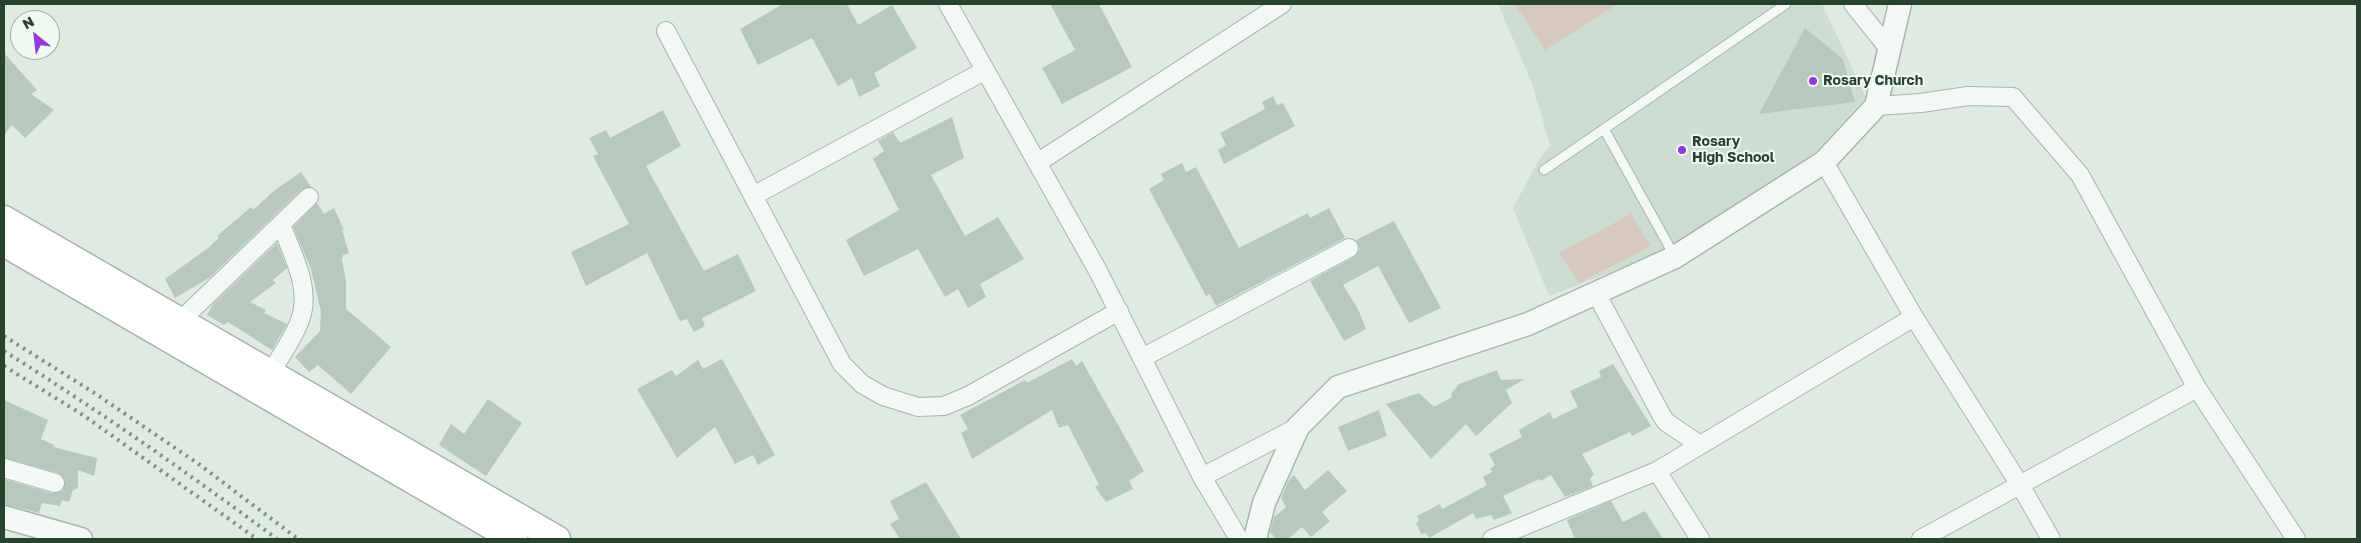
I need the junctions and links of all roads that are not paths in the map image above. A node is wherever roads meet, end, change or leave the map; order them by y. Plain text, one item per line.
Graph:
1 (948, 4) edge
2 (1282, 4) edge
3 (1786, 4) edge
4 (1853, 4) edge
5 (1900, 4) edge
6 (666, 31) dead end
7 (1889, 49) junction
8 (984, 71) junction
9 (1876, 106) junction
10 (1604, 129) junction
11 (1037, 162) junction
12 (1824, 162) junction
13 (1544, 170) dead end
14 (753, 196) junction
15 (309, 197) dead end
16 (4, 219) edge
17 (281, 224) junction
18 (4, 243) edge
19 (1349, 248) dead end
20 (1675, 257) junction
21 (1596, 293) junction
22 (1119, 312) junction
23 (1914, 317) junction
24 (179, 322) junction
25 (1142, 358) junction
26 (270, 374) junction
27 (2197, 388) junction
28 (1298, 427) junction
29 (1700, 445) junction
30 (4, 468) edge
31 (1657, 471) junction
32 (1202, 477) junction
33 (55, 483) dead end
34 (2020, 485) junction
35 (4, 517) edge
36 (81, 539) edge
37 (514, 539) edge
38 (557, 539) edge
39 (1240, 539) edge
40 (1255, 539) edge
41 (1492, 539) edge
42 (1700, 539) edge
43 (1922, 539) edge
44 (2050, 539) edge
45 (2296, 539) edge

1 - 8 street
2 - 11 street
3 - 10 lane
4 - 7 street
5 - 7 street
6 - 14 street
7 - 9 street
8 - 11 street
8 - 14 street
9 - 12 street
9 - 27 street
10 - 13 lane
10 - 20 lane
11 - 22 street
12 - 20 street
12 - 23 street
14 - 22 street
15 - 17 street
16 - 24 main road
17 - 24 street
17 - 26 street
18 - 37 main road
19 - 25 street
20 - 21 street
21 - 28 street
21 - 29 street
22 - 25 street
23 - 29 street
23 - 34 street
24 - 26 main road
25 - 32 street
26 - 38 main road
27 - 34 street
27 - 45 street
28 - 32 street
28 - 40 street
29 - 31 street
30 - 33 street
31 - 41 street
31 - 42 street
32 - 39 street
34 - 43 street
34 - 44 street
35 - 36 street

